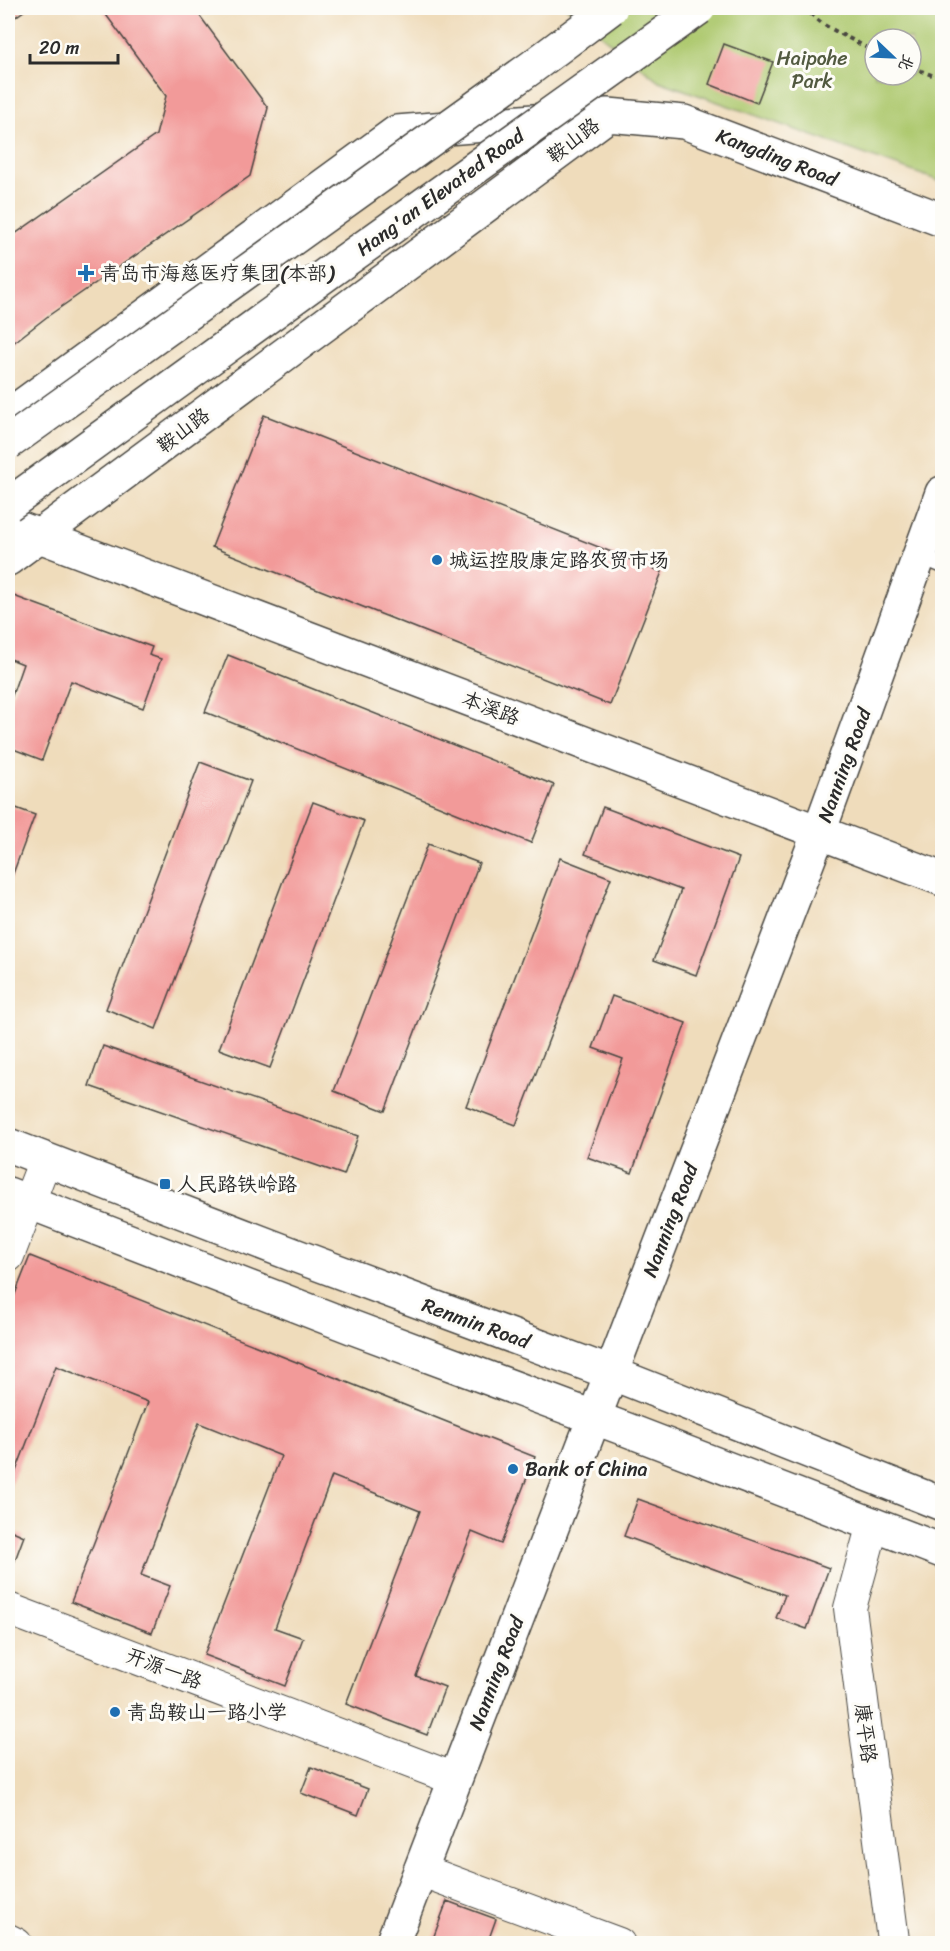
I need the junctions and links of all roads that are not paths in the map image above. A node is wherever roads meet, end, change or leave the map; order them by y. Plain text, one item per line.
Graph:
1 (611, 8) edge
2 (699, 8) edge
3 (608, 115) junction
4 (942, 220) edge
5 (8, 416) edge
6 (8, 443) edge
7 (942, 493) edge
8 (8, 505) edge
9 (8, 524) edge
10 (40, 536) junction
11 (8, 559) edge
12 (931, 560) edge
13 (819, 832) junction
14 (942, 879) edge
15 (8, 1145) edge
16 (45, 1160) junction
17 (18, 1198) edge
18 (8, 1256) edge
19 (611, 1373) junction
20 (595, 1417) junction
21 (942, 1504) edge
22 (873, 1524) junction
23 (942, 1551) edge
24 (8, 1609) edge
25 (455, 1779) junction
26 (420, 1870) junction
27 (8, 1940) edge
28 (16, 1944) edge
29 (392, 1944) edge
30 (619, 1944) edge
31 (892, 1944) edge

1 - 6 main road, bridge
2 - 8 main road, Hang'an Elevated Road, bridge
3 - 4 main road, Kangding Road
3 - 5 main road, 鞍山路
3 - 10 main road, 鞍山路
7 - 12 main road, Nanning Road
9 - 10 main road
10 - 11 main road, 鞍山路
10 - 13 main road, 本溪路
12 - 13 main road, Nanning Road
13 - 14 main road, 本溪路
13 - 19 main road, Nanning Road
15 - 16 main road, Renmin Road
16 - 17 street
16 - 19 main road, Renmin Road
17 - 18 street
17 - 20 main road
19 - 20 main road, Nanning Road
19 - 21 main road, Renmin Road
20 - 22 main road
20 - 25 main road, Nanning Road
22 - 23 main road
22 - 31 street, 康平路
24 - 25 street, 开源一路
25 - 26 main road, Nanning Road
26 - 29 main road, Nanning Road
26 - 30 street
27 - 28 street

